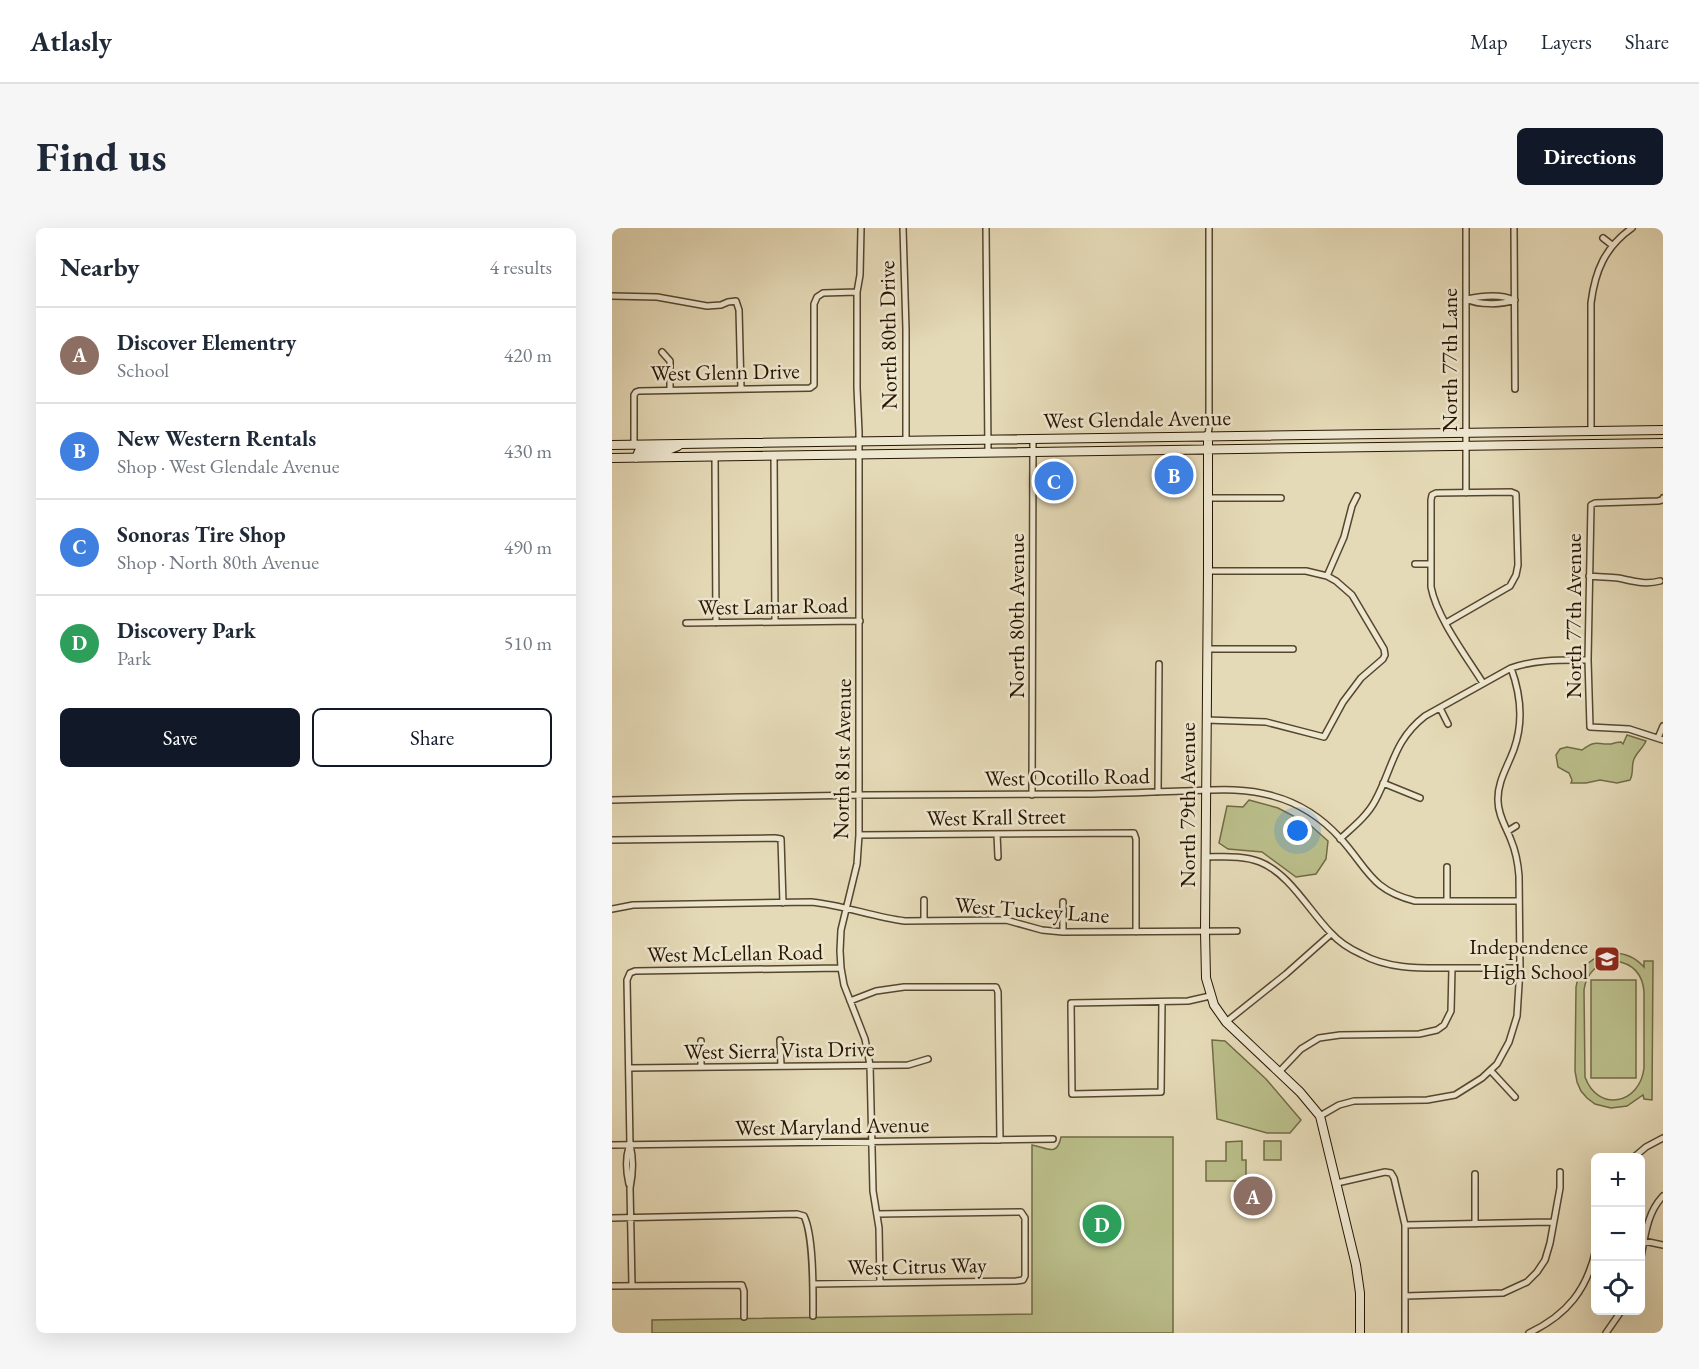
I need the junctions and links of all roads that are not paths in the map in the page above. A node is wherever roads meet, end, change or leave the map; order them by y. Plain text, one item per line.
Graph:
1 (861, 228) edge
2 (903, 228) edge
3 (986, 228) edge
4 (1209, 228) edge
5 (1466, 228) edge
6 (1632, 228) edge
7 (1514, 229) edge
8 (1603, 238) dead end
9 (1612, 245) junction
10 (857, 292) junction
11 (612, 296) edge
12 (1466, 299) junction
13 (1515, 300) junction
14 (662, 352) dead end
15 (741, 389) junction
16 (1515, 389) dead end
17 (670, 390) junction
18 (1663, 429) edge
19 (1591, 430) junction
20 (1465, 432) junction
21 (1208, 435) junction
22 (1033, 438) junction
23 (988, 439) junction
24 (859, 441) junction
25 (906, 441) junction
26 (1663, 443) edge
27 (685, 444) junction
28 (612, 445) edge
29 (634, 445) junction
30 (1465, 445) junction
31 (1208, 448) junction
32 (1033, 451) junction
33 (988, 452) junction
34 (859, 454) junction
35 (715, 456) junction
36 (774, 456) junction
37 (612, 458) edge
38 (636, 458) junction
39 (1466, 493) junction
40 (1357, 495) dead end
41 (1208, 498) junction
42 (1281, 498) dead end
43 (1663, 499) edge
44 (1415, 564) dead end
45 (1431, 564) junction
46 (1208, 571) junction
47 (1327, 576) junction
48 (1589, 576) junction
49 (1660, 581) dead end
50 (1510, 586) junction
51 (1517, 591) dead end
52 (860, 621) junction
53 (716, 622) junction
54 (775, 622) junction
55 (686, 623) dead end
56 (1446, 623) junction
57 (1207, 649) junction
58 (1293, 649) dead end
59 (1588, 660) junction
60 (1159, 664) dead end
61 (1511, 668) junction
62 (1483, 683) junction
63 (1440, 708) junction
64 (1206, 720) junction
65 (1448, 724) dead end
66 (1663, 726) edge
67 (1661, 739) edge
68 (1383, 783) junction
69 (1206, 790) junction
70 (1158, 792) junction
71 (860, 795) junction
72 (1032, 795) junction
73 (1420, 798) dead end
74 (612, 800) edge
75 (1516, 826) dead end
76 (1508, 831) junction
77 (997, 834) junction
78 (859, 835) junction
79 (1340, 839) junction
80 (612, 840) edge
81 (998, 857) dead end
82 (1205, 857) junction
83 (1447, 867) dead end
84 (924, 900) dead end
85 (1447, 901) junction
86 (1519, 901) junction
87 (1063, 902) dead end
88 (783, 903) junction
89 (847, 908) junction
90 (612, 909) edge
91 (924, 921) junction
92 (1205, 931) junction
93 (1237, 931) dead end
94 (1063, 932) junction
95 (1136, 932) junction
96 (1331, 934) junction
97 (841, 968) junction
98 (1452, 968) junction
99 (1520, 968) junction
100 (1210, 996) junction
101 (850, 1001) junction
102 (1162, 1002) junction
103 (1226, 1022) junction
104 (780, 1040) dead end
105 (701, 1041) dead end
106 (928, 1059) dead end
107 (870, 1065) junction
108 (781, 1066) junction
109 (701, 1067) junction
110 (629, 1068) junction
111 (1491, 1071) junction
112 (1279, 1072) junction
113 (1515, 1097) dead end
114 (1320, 1116) junction
115 (1663, 1138) edge
116 (1053, 1139) dead end
117 (1000, 1140) junction
118 (872, 1142) junction
119 (612, 1145) edge
120 (630, 1145) junction
121 (1639, 1153) edge
122 (1560, 1172) dead end
123 (1474, 1174) dead end
124 (1337, 1183) junction
125 (1663, 1196) edge
126 (877, 1214) junction
127 (612, 1218) edge
128 (631, 1218) junction
129 (1553, 1222) junction
130 (1475, 1224) junction
131 (1405, 1225) junction
132 (1645, 1237) edge
133 (1645, 1241) edge
134 (1663, 1245) edge
135 (1591, 1273) edge
136 (880, 1282) junction
137 (813, 1284) junction
138 (612, 1286) edge
139 (632, 1286) junction
140 (1405, 1296) junction
141 (1619, 1315) edge
142 (813, 1316) dead end
143 (744, 1317) dead end
144 (1360, 1333) edge
145 (1405, 1333) edge
146 (1529, 1333) edge
147 (1606, 1333) edge

1 - 10 street, North 81st Avenue
2 - 25 street, North 80th Drive
3 - 23 street
4 - 21 street, North 79th Avenue
5 - 12 street, North 77th Lane
6 - 9 street
7 - 13 street
8 - 9 street
9 - 19 street
10 - 15 street, West Glenn Drive
10 - 24 street, North 81st Avenue
11 - 15 street
12 - 13 street
12 - 20 street, North 77th Lane
13 - 16 street
14 - 17 street
15 - 17 street, West Glenn Drive
17 - 29 street, West Glenn Drive
18 - 19 main road, West Glendale Avenue
19 - 20 main road, West Glendale Avenue
20 - 21 main road, West Glendale Avenue
20 - 30 street, North 77th Lane
21 - 22 main road, West Glendale Avenue
21 - 31 main road, North 79th Avenue
22 - 23 main road, West Glendale Avenue
22 - 32 street, North 80th Avenue
23 - 25 main road, West Glendale Avenue
23 - 33 street
24 - 25 main road, West Glendale Avenue
24 - 27 main road, West Glendale Avenue
24 - 34 street, North 81st Avenue
26 - 30 main road, West Glendale Avenue
27 - 29 main road, West Glendale Avenue
27 - 38 main road
28 - 29 main road, West Glendale Avenue
30 - 31 main road, West Glendale Avenue
30 - 39 street, North 77th Lane
31 - 32 main road, West Glendale Avenue
31 - 41 main road, North 79th Avenue
32 - 33 main road, West Glendale Avenue
32 - 72 street, North 80th Avenue
33 - 34 main road, West Glendale Avenue
34 - 36 main road, West Glendale Avenue
34 - 52 street, North 81st Avenue
35 - 36 main road, West Glendale Avenue
35 - 38 main road, West Glendale Avenue
35 - 53 street
36 - 54 street
37 - 38 main road, West Glendale Avenue
39 - 45 street
39 - 50 street
40 - 47 street
41 - 42 street
41 - 46 main road, North 79th Avenue
43 - 48 street, North 77th Avenue
44 - 45 street
45 - 56 street
46 - 47 street
46 - 57 main road, North 79th Avenue
47 - 64 street
48 - 49 street
48 - 59 street, North 77th Avenue
50 - 51 street
50 - 56 street
52 - 54 street, West Lamar Road
52 - 71 street, North 81st Avenue
53 - 54 street, West Lamar Road
53 - 55 street, West Lamar Road
56 - 62 street
57 - 58 street
57 - 64 main road, North 79th Avenue
59 - 61 street
59 - 67 street, North 77th Avenue
60 - 70 street
61 - 62 street
61 - 76 street
62 - 63 street
63 - 65 street
63 - 68 street
64 - 69 main road, North 79th Avenue
66 - 67 street
68 - 73 street
68 - 79 street
69 - 70 street, West Ocotillo Road
69 - 79 street, West Ocotillo Road
69 - 82 main road, North 79th Avenue
70 - 72 street, West Ocotillo Road
71 - 72 street, West Ocotillo Road
71 - 74 street, West Ocotillo Road
71 - 78 street, North 81st Avenue
75 - 76 street
76 - 86 street
77 - 78 street, West Krall Street
77 - 81 street
77 - 95 street, West Krall Street
78 - 89 street, North 81st Avenue
79 - 85 street
80 - 88 street
82 - 92 main road, North 79th Avenue
82 - 96 street
83 - 85 street
84 - 91 street
85 - 86 street
86 - 99 street
87 - 94 street
88 - 89 street, West Tuckey Lane
88 - 90 street, West Tuckey Lane
89 - 91 street, West Tuckey Lane
89 - 97 street, North 81st Avenue
91 - 94 street, West Tuckey Lane
92 - 93 street, West Tuckey Lane
92 - 95 street, West Tuckey Lane
92 - 100 main road, North 79th Avenue
94 - 95 street, West Tuckey Lane
96 - 98 street
96 - 103 street
97 - 101 street, North 81st Avenue
97 - 110 street, West McLellan Road
98 - 99 street
98 - 112 street
99 - 111 street
100 - 102 street
100 - 103 main road, North 79th Avenue
101 - 107 street, North 81st Avenue
101 - 117 street
102 - 102 street
103 - 112 main road, North 79th Avenue
104 - 108 street
105 - 109 street
106 - 107 street, West Sierra Vista Drive
107 - 108 street, West Sierra Vista Drive
107 - 118 street, North 81st Avenue
108 - 109 street, West Sierra Vista Drive
109 - 110 street, West Sierra Vista Drive
110 - 120 street
111 - 113 street
111 - 114 street
112 - 114 main road, North 79th Avenue
114 - 124 main road, North 79th Avenue
115 - 121 street
116 - 117 street, West Maryland Avenue
117 - 118 street, West Maryland Avenue
118 - 120 street, West Maryland Avenue
118 - 126 street, North 81st Avenue
119 - 120 street, West Maryland Avenue
120 - 128 street
122 - 129 street
123 - 130 street
124 - 131 street
124 - 144 main road, North 79th Avenue
125 - 132 street
126 - 136 street, North 81st Avenue
126 - 136 street, West Citrus Way
127 - 128 street
128 - 137 street
128 - 139 street
129 - 130 street
129 - 140 street
130 - 131 street
131 - 140 street
133 - 134 street
135 - 146 street
136 - 137 street, West Citrus Way
137 - 142 street
138 - 139 street
139 - 143 street
140 - 145 street
141 - 147 street

